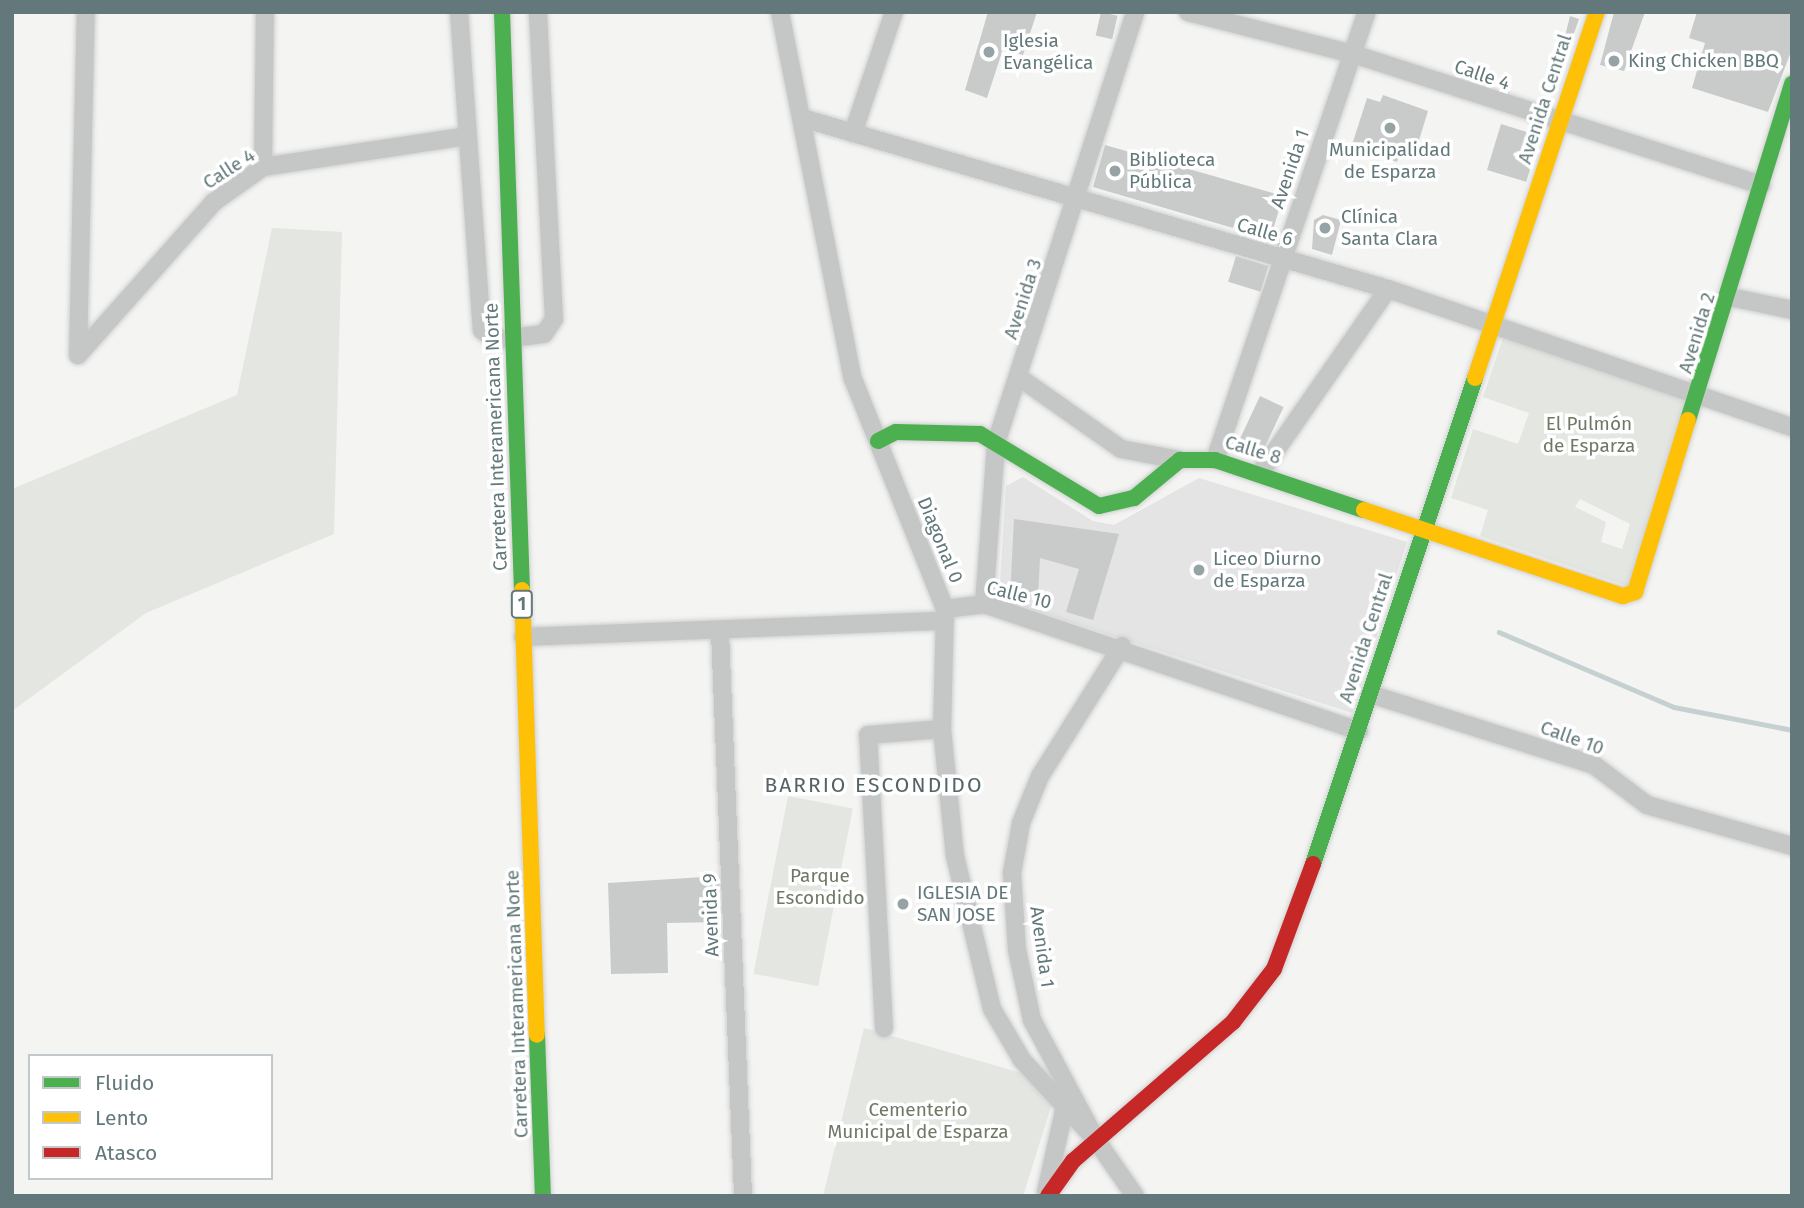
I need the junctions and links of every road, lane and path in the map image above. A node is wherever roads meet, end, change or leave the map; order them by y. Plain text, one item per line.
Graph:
1 (86, 12) edge
2 (265, 12) edge
3 (459, 12) edge
4 (502, 12) edge
5 (538, 12) edge
6 (780, 12) edge
7 (894, 12) edge
8 (1135, 12) edge
9 (1188, 12) edge
10 (1367, 12) edge
11 (1597, 12) edge
12 (1353, 54) junction
13 (1792, 84) edge
14 (802, 118) junction
15 (1560, 124) junction
16 (853, 133) junction
17 (467, 136) junction
18 (263, 167) junction
19 (1761, 186) junction
20 (1078, 198) junction
21 (1281, 258) junction
22 (1388, 289) junction
23 (1730, 297) junction
24 (1792, 310) edge
25 (1492, 323) junction
26 (514, 338) junction
27 (1020, 378) junction
28 (1700, 394) junction
29 (1792, 426) edge
30 (878, 441) junction
31 (996, 443) junction
32 (1180, 460) junction
33 (1215, 460) junction
34 (1260, 473) junction
35 (1423, 530) junction
36 (1635, 592) joint
37 (984, 604) junction
38 (943, 615) junction
39 (720, 632) junction
40 (523, 637) junction
41 (1122, 646) junction
42 (1370, 694) junction
43 (942, 729) junction
44 (1359, 731) junction
45 (1792, 846) edge
46 (884, 1028) dead end
47 (1065, 1107) junction
48 (1096, 1140) junction
49 (543, 1196) edge
50 (743, 1196) edge
51 (1047, 1196) edge
52 (1135, 1196) edge

1 - 18 street, Calle 4
2 - 18 street
3 - 17 street
4 - 26 main road, Carretera Interamericana Norte / 1
5 - 26 street
6 - 14 street, Diagonal 0
7 - 16 street
8 - 20 street, Avenida 3
9 - 12 street, Calle 4
10 - 12 street, Avenida 1
11 - 15 main road, Avenida Central
12 - 15 street, Calle 4
12 - 21 street, Avenida 1
13 - 19 main road, Avenida 2
14 - 16 street, Calle 6
14 - 30 street, Diagonal 0
15 - 19 street, Calle 4
15 - 25 main road, Avenida Central
16 - 20 street, Calle 6
17 - 18 street, Calle 4
17 - 26 street
19 - 23 main road, Avenida 2
20 - 21 street, Calle 6
20 - 27 street, Avenida 3
21 - 22 street, Calle 6
21 - 33 street, Avenida 1
22 - 25 street, Calle 6
22 - 34 street
23 - 24 street
23 - 28 main road, Avenida 2
25 - 28 street, Calle 6
25 - 35 main road, Avenida Central
26 - 40 main road, Carretera Interamericana Norte / 1
27 - 31 street, Avenida 3
27 - 32 street
28 - 29 street, Calle 6
28 - 36 main road, Avenida 2
30 - 31 main road
30 - 38 street, Diagonal 0
31 - 32 main road
31 - 37 street, Avenida 3
32 - 33 main road, Calle 8
33 - 34 main road, Calle 8
34 - 35 main road, Calle 8
35 - 36 main road, Calle 8
35 - 42 main road, Avenida Central
37 - 38 street, Calle 10
37 - 41 street, Calle 10
38 - 39 street, Calle 10
38 - 43 street, Diagonal 0
39 - 40 street, Calle 10
39 - 50 street, Avenida 9
40 - 49 main road, Carretera Interamericana Norte / 1
41 - 44 street, Calle 10
41 - 48 street, Avenida 1
42 - 44 main road, Avenida Central
42 - 45 street, Calle 10
43 - 46 street
43 - 47 street, Diagonal 0
44 - 48 main road, Avenida Central
47 - 48 street, Diagonal 0
47 - 51 street, Avenida Central
48 - 51 main road, Avenida Central
48 - 52 street

